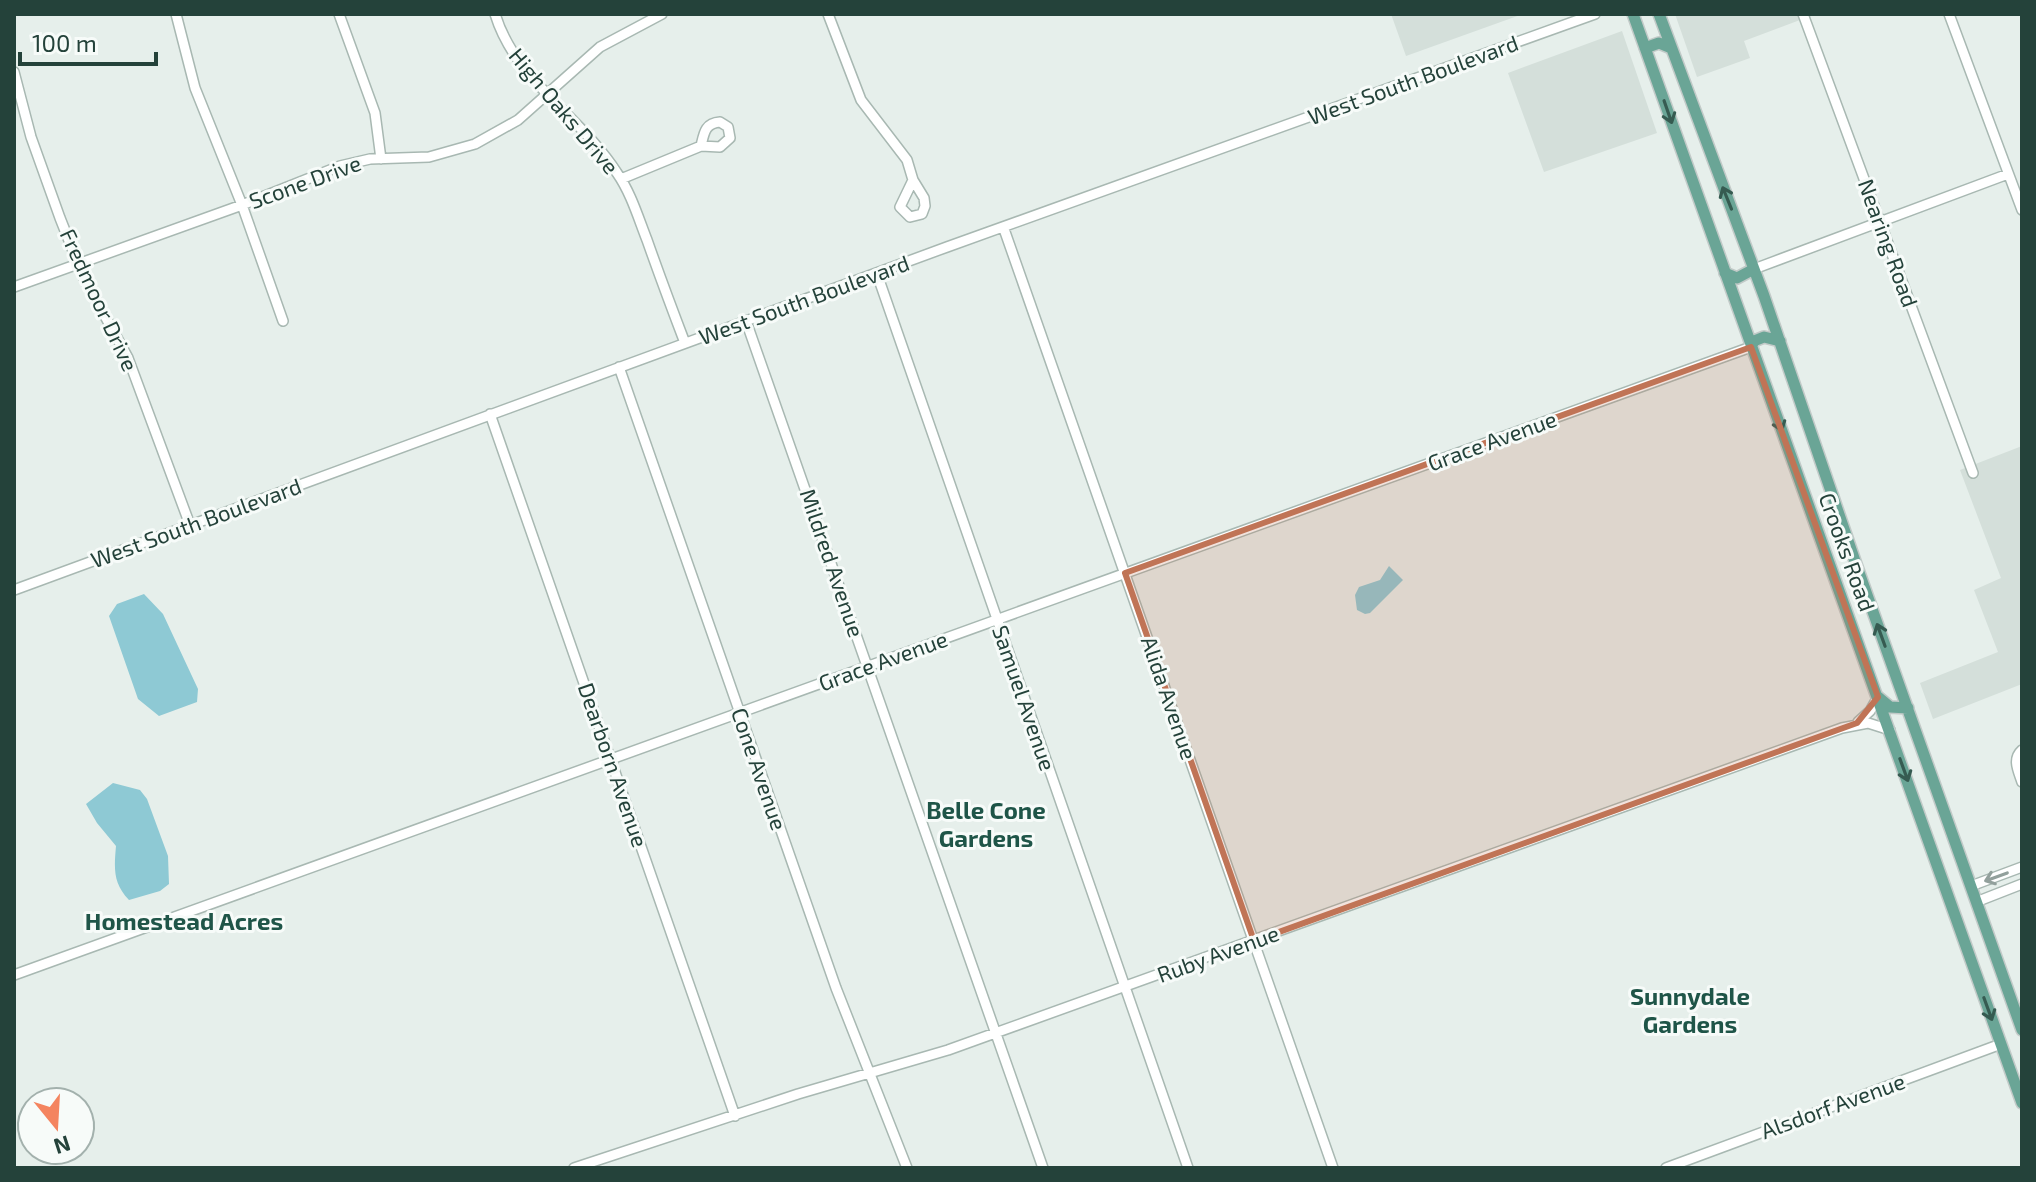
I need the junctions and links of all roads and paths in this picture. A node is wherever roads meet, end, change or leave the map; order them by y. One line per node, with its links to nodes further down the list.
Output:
1 (176, 14): 20 (street)
2 (339, 14): 16 (street)
3 (495, 14): 14 (street, High Oaks Drive)
4 (662, 14): 14 (street, Scone Drive)
5 (828, 14): 19 (street)
6 (1595, 14): 23 (street, West South Boulevard)
7 (1633, 14): 11 (main road, Crooks Road)
8 (1659, 14): 12 (main road, Crooks Road)
9 (1803, 14): 22 (street, Nearing Road)
10 (1949, 14): 17 (street)
11 (1645, 48): 12 (main road); 26 (main road, Crooks Road, one-way to 26)
12 (1671, 48): 25 (main road, Crooks Road, one-way to 12)
13 (14, 72): 24 (street, Fredmoor Drive)
14 (546, 95): 16 (street, Scone Drive); 18 (street, High Oaks Drive)
15 (701, 146): 18 (street)
16 (381, 159): 20 (street, Scone Drive)
17 (2008, 174): 21 (street); 22 (street)
18 (621, 179): 32 (street, High Oaks Drive)
19 (913, 180)
20 (242, 205): 24 (street, Scone Drive); 29 (street)
21 (2022, 210)
22 (1880, 221): 25 (street); 36 (street, Nearing Road)
23 (1004, 229): 27 (street, West South Boulevard); 38 (street, Alida Avenue)
24 (78, 262): 28 (street, Scone Drive); 37 (street, Fredmoor Drive)
25 (1754, 269): 26 (main road); 31 (main road, Crooks Road)
26 (1725, 273): 33 (main road, Crooks Road)
27 (877, 274): 30 (street, West South Boulevard); 40 (street, Samuel Avenue)
28 (14, 287)
29 (283, 321)
30 (746, 321): 32 (street, West South Boulevard); 41 (street, Mildred Avenue)
31 (1780, 341): 33 (main road); 43 (main road, Crooks Road, one-way to 31)
32 (685, 343): 34 (street, West South Boulevard)
33 (1751, 347): 38 (street, Grace Avenue); 42 (main road, Crooks Road, one-way to 42)
34 (619, 367): 35 (street, West South Boulevard); 44 (street, Cone Avenue)
35 (490, 414): 37 (street, West South Boulevard); 48 (street, Dearborn Avenue)
36 (1973, 473)
37 (190, 525): 39 (street, West South Boulevard)
38 (1125, 573): 40 (street, Grace Avenue); 56 (street, Alida Avenue)
39 (14, 590)
40 (997, 620): 41 (street, Grace Avenue); 58 (street, Samuel Avenue)
41 (868, 666): 44 (street, Grace Avenue); 60 (street, Mildred Avenue)
42 (1878, 697): 43 (main road); 45 (street); 46 (main road, Crooks Road)
43 (1908, 708): 51 (main road, Crooks Road)
44 (739, 712): 48 (street, Grace Avenue); 62 (street, Cone Avenue)
45 (1857, 723): 46 (street); 56 (street, Ruby Avenue)
46 (1890, 730): 50 (main road, Crooks Road, one-way to 50)
47 (2022, 750): 49 (street)
48 (611, 759): 57 (street, Grace Avenue); 64 (street, Dearborn Avenue)
49 (2022, 782)
50 (1930, 843): 51 (main road); 61 (main road, Crooks Road, one-way to 61)
51 (1958, 849): 54 (main road, Crooks Road)
52 (2022, 867): 54 (street, one-way to 54)
53 (2022, 884): 55 (street)
54 (1971, 886): 55 (main road, Crooks Road)
55 (1976, 902): 59 (main road, Crooks Road)
56 (1254, 941): 58 (street, Ruby Avenue); 69 (street, Alida Avenue)
57 (14, 975)
58 (1125, 987): 60 (street, Ruby Avenue); 68 (street, Samuel Avenue)
59 (2022, 1030)
60 (996, 1033): 62 (street, Ruby Avenue); 67 (street, Mildred Avenue)
61 (2001, 1044): 63 (main road, Crooks Road); 70 (street, Alsdorf Avenue)
62 (869, 1074): 64 (street, Ruby Avenue); 66 (street, Cone Avenue)
63 (2022, 1103)
64 (735, 1116): 65 (street, Ruby Avenue)
65 (574, 1168)
66 (907, 1168)
67 (1043, 1168)
68 (1188, 1168)
69 (1333, 1168)
70 (1666, 1168)

